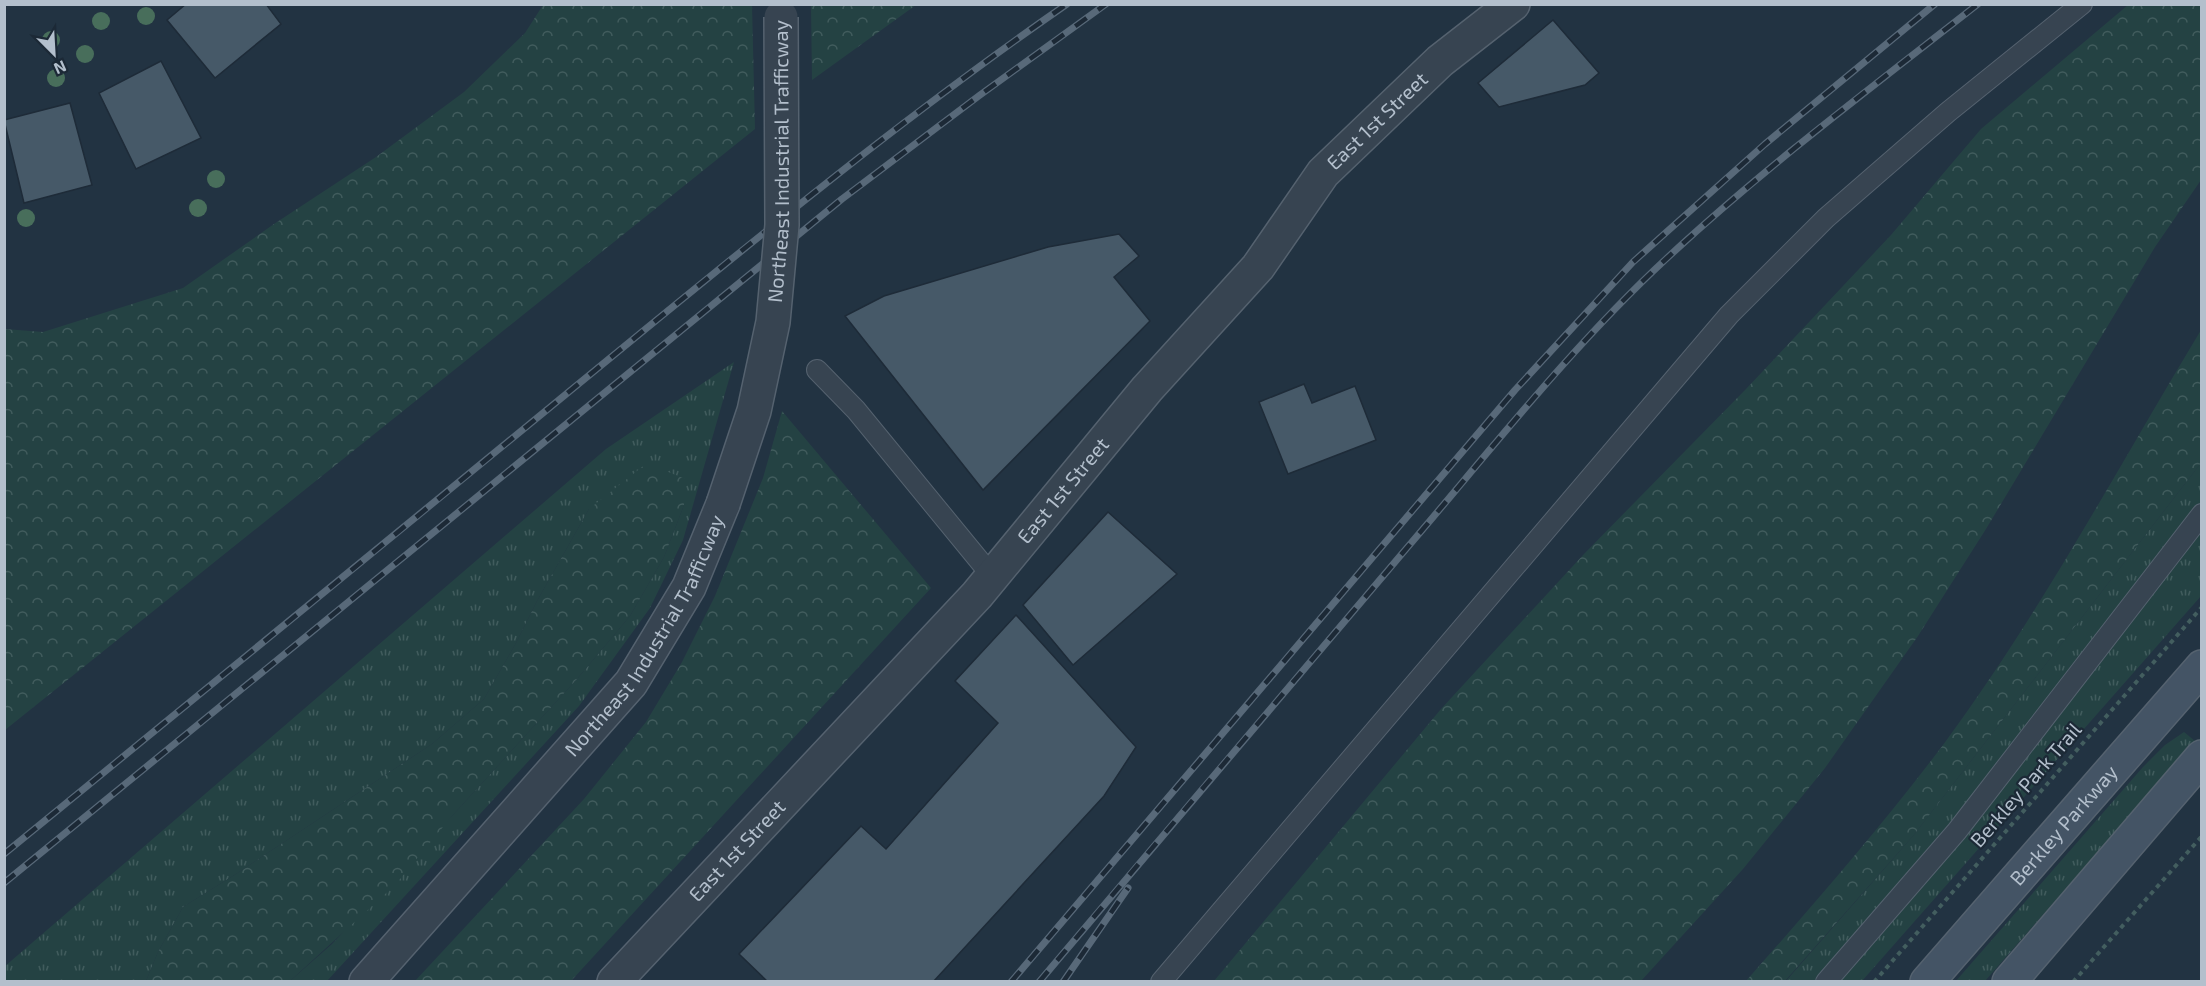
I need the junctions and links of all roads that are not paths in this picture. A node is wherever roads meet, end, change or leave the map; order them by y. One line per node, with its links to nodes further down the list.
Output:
1 (1513, 4): 6 (street, East 1st Street)
2 (2082, 4): 11 (lane)
3 (781, 11): 9 (street, Northeast Industrial Trafficway, bridge)
4 (817, 370): 6 (lane)
5 (2202, 514): 12 (lane)
6 (992, 576): 10 (street, East 1st Street)
7 (2202, 667): 13 (main road, Berkley Parkway)
8 (2202, 757): 14 (main road)
9 (366, 981)
10 (614, 981)
11 (1161, 981)
12 (1826, 981)
13 (1927, 981)
14 (2009, 981)

